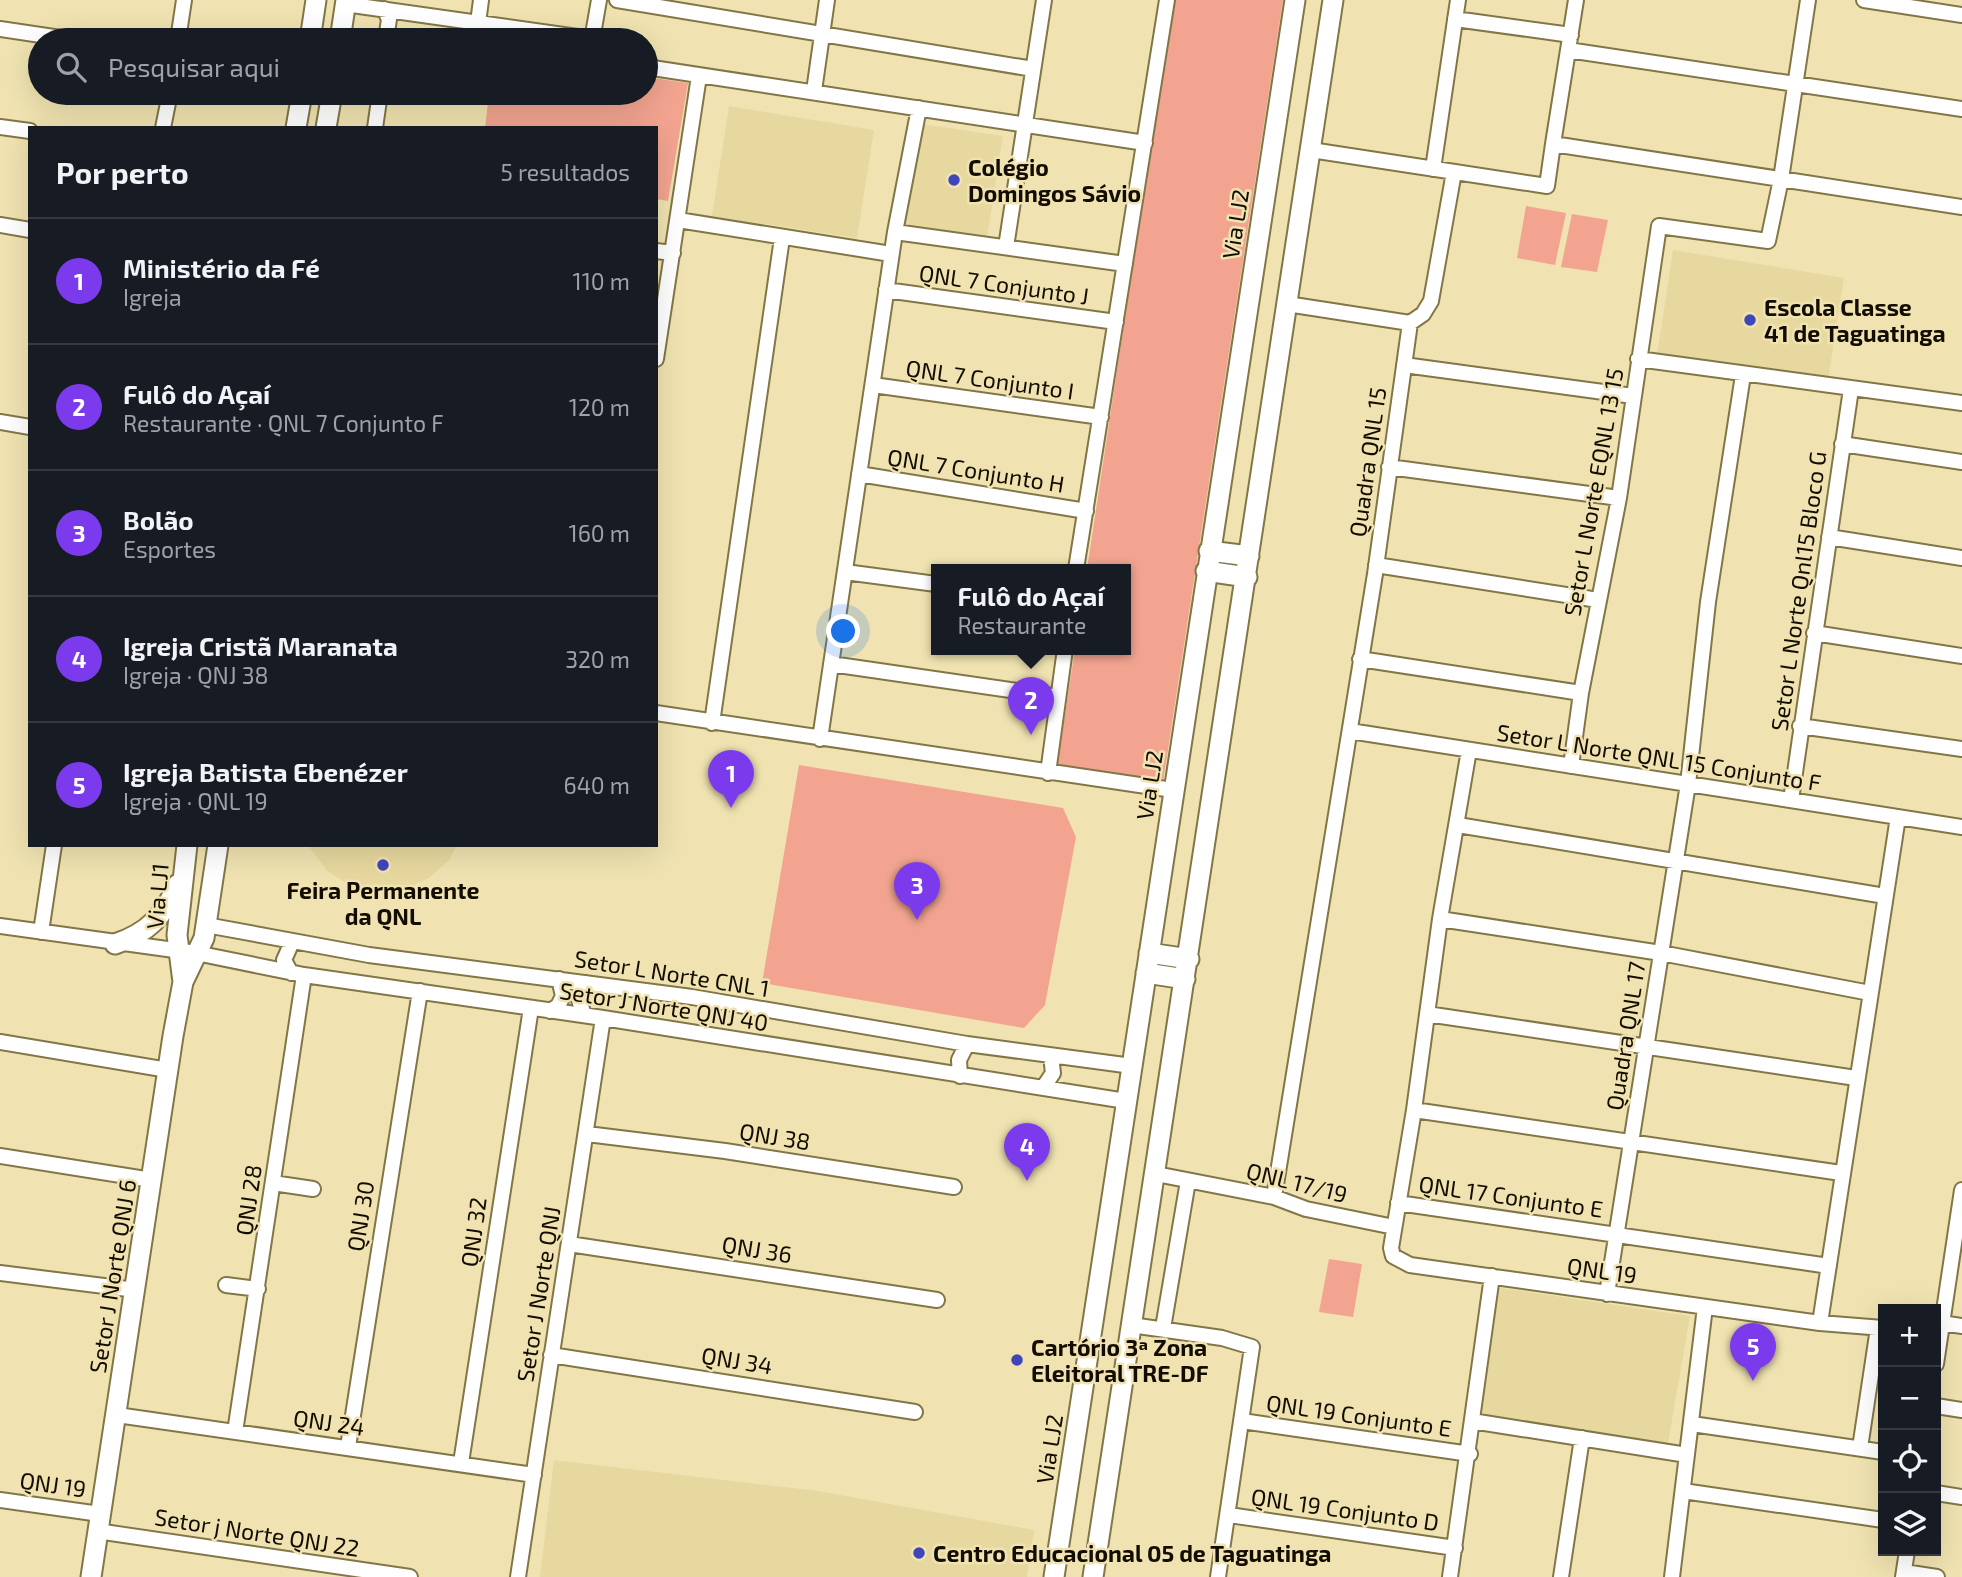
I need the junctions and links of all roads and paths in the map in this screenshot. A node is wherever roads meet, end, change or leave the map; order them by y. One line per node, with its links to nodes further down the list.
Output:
1 (184, 0): 20 (street)
2 (316, 0): 21 (main road)
3 (481, 0): 19 (street)
4 (599, 0): 25 (street)
5 (617, 0): 28 (street)
6 (827, 0): 28 (street)
7 (1044, 0): 31 (street)
8 (1167, 0): 48 (street)
9 (1295, 0): 89 (main road, Via LJ2)
10 (1333, 0): 50 (main road)
11 (1458, 0): 18 (street)
12 (1576, 0): 29 (street)
13 (1808, 0): 33 (street)
14 (1864, 0): 17 (street)
15 (345, 2): 16 (street); 22 (main road)
16 (390, 13): 19 (street); 23 (street)
17 (1962, 15)
18 (1455, 19): 29 (street); 51 (street)
19 (478, 23): 24 (street)
20 (180, 28)
21 (312, 28)
22 (342, 28)
23 (388, 28)
24 (512, 28)
25 (594, 28)
26 (0, 29): 27 (street)
27 (28, 33)
28 (822, 33): 31 (street); 34 (street)
29 (1570, 42): 33 (street); 49 (street)
30 (658, 69): 32 (street)
31 (1033, 69): 41 (street)
32 (699, 76): 34 (street); 55 (street)
33 (1795, 85): 40 (street); 53 (street)
34 (814, 91): 39 (street)
35 (168, 105): 42 (street)
36 (300, 105): 43 (main road)
37 (330, 105): 44 (main road)
38 (378, 105): 45 (street)
39 (919, 108): 41 (street); 58 (street)
40 (1962, 109)
41 (1026, 124): 48 (street); 60 (street)
42 (163, 126)
43 (296, 126)
44 (326, 126)
45 (375, 126)
46 (0, 127): 47 (street)
47 (28, 131)
48 (1145, 143): 64 (street)
49 (1553, 144): 52 (street); 53 (street)
50 (1311, 150): 51 (street); 66 (main road)
51 (1433, 169): 52 (street)
52 (1454, 172): 68 (street)
53 (1782, 178): 54 (street); 70 (street, Setor L Norte EQNL 13 15)
54 (1962, 207)
55 (678, 220): 59 (street); 62 (street)
56 (0, 225): 57 (street)
57 (28, 230)
58 (895, 232): 60 (street); 63 (street)
59 (782, 238): 63 (street); 104 (street)
60 (1006, 247): 64 (street)
61 (658, 251): 62 (street)
62 (673, 253): 69 (street)
63 (891, 254): 65 (street)
64 (1125, 264): 67 (street)
65 (886, 290): 67 (street, QNL 7 Conjunto J); 73 (street)
66 (1287, 304): 68 (street); 87 (main road)
67 (1116, 322): 77 (street)
68 (1410, 323): 71 (street, Quadra QNL 15)
69 (658, 350)
70 (1639, 359): 72 (street); 75 (street, Setor L Norte EQNL 13 15)
71 (1404, 365): 75 (street); 82 (street, Quadra QNL 15)
72 (1743, 375): 74 (street); 112 (street)
73 (873, 385): 77 (street, QNL 7 Conjunto I); 83 (street)
74 (1851, 389): 76 (street); 80 (street, Setor L Norte Qnl15 Bloco G)
75 (1633, 396): 84 (street, Setor L Norte EQNL 13 15)
76 (1962, 401)
77 (1101, 417): 85 (street)
78 (0, 422): 79 (street)
79 (28, 427)
80 (1842, 444): 81 (street); 86 (street, Setor L Norte Qnl15 Bloco G)
81 (1962, 462)
82 (1389, 467): 84 (street); 91 (street, Quadra QNL 15)
83 (859, 474): 85 (street, QNL 7 Conjunto H); 92 (street)
84 (1619, 498): 95 (street, Setor L Norte EQNL 13 15)
85 (1086, 511): 90 (street)
86 (1829, 537): 88 (street); 96 (street, Setor L Norte Qnl15 Bloco G)
87 (1249, 556): 89 (main road); 93 (main road)
88 (1962, 558)
89 (1208, 561): 93 (main road); 113 (main road, Via LJ2)
90 (1077, 564)
91 (1376, 565): 95 (street); 99 (street, Quadra QNL 15)
92 (845, 572): 94 (street); 100 (street)
93 (1247, 577): 133 (main road)
94 (931, 583)
95 (1598, 600): 101 (street, Setor L Norte EQNL 13 15)
96 (1814, 633): 98 (street); 105 (street, Setor L Norte Qnl15 Bloco G)
97 (1064, 655): 102 (street)
98 (1962, 656)
99 (1360, 659): 101 (street); 106 (street, Quadra QNL 15)
100 (831, 664): 102 (street); 107 (street)
101 (1581, 693): 110 (street, Setor L Norte EQNL 13 15)
102 (1058, 697): 111 (street)
103 (658, 713): 104 (street)
104 (712, 723): 107 (street)
105 (1800, 726): 108 (street); 114 (street, Setor L Norte Qnl15 Bloco G)
106 (1350, 731): 109 (street, Setor L Norte QNL 15 Conjunto F); 168 (street)
107 (820, 739): 111 (street)
108 (1962, 749)
109 (1469, 750): 110 (street, Setor L Norte QNL 15 Conjunto F); 116 (street)
110 (1571, 766): 112 (street, Setor L Norte QNL 15 Conjunto F)
111 (1048, 774): 113 (street)
112 (1688, 784): 114 (street, Setor L Norte QNL 15 Conjunto F); 121 (street, Quadra QNL 17)
113 (1173, 790): 131 (main road, Via LJ2)
114 (1791, 800): 115 (street, Setor L Norte QNL 15 Conjunto F)
115 (1898, 817): 117 (street, Setor L Norte QNL 15 Conjunto F); 123 (street)
116 (1458, 825): 121 (street); 124 (street)
117 (1962, 827)
118 (54, 847): 127 (street)
119 (187, 847): 122 (main road, Via LJ1)
120 (218, 847): 125 (main road)
121 (1675, 860): 123 (street); 132 (street, Quadra QNL 17)
122 (183, 870): 129 (main road); 130 (main road, Via LJ1)
123 (1885, 896): 140 (street)
124 (1440, 919): 132 (street); 143 (street)
125 (206, 925): 128 (street, Setor L Norte CNL 1); 130 (main road)
126 (0, 926): 127 (street, Setor J Norte QNJ 40)
127 (41, 932): 129 (street, Setor J Norte QNJ 40)
128 (292, 942): 135 (street, QNJ 28); 136 (street, Setor L Norte CNL 1)
129 (115, 944): 130 (street, Setor J Norte QNJ 40)
130 (187, 952): 135 (street, Setor J Norte QNJ 40); 137 (main road, Via LJ1)
131 (1149, 953): 133 (main road); 134 (main road, Via LJ2)
132 (1661, 953): 140 (street); 148 (street, Quadra QNL 17)
133 (1187, 969): 134 (main road); 161 (main road)
134 (1146, 973): 150 (main road, Via LJ2)
135 (298, 974): 139 (street, Setor J Norte QNJ 40); 164 (street, QNJ 28)
136 (559, 979): 138 (street, Setor L Norte CNL 1); 142 (street)
137 (183, 982): 151 (main road, Setor J Norte QNJ 6)
138 (586, 983): 144 (street); 147 (street, Setor L Norte CNL 1)
139 (420, 991): 141 (street, Setor J Norte QNJ 40); 201 (street, QNJ 30)
140 (1870, 993): 153 (street)
141 (531, 1008): 142 (street, Setor J Norte QNJ 40); 206 (street, QNJ 32)
142 (550, 1011): 144 (street, Setor J Norte QNJ 40)
143 (1427, 1014): 148 (street); 156 (street)
144 (584, 1015): 145 (street, Setor J Norte QNJ 40)
145 (603, 1018): 152 (street, Setor J Norte QNJ 40); 157 (street, Setor J Norte QNJ)
146 (0, 1042): 151 (street)
147 (967, 1044): 149 (street, Setor L Norte CNL 1); 152 (street)
148 (1645, 1047): 153 (street); 158 (street, Quadra QNL 17)
149 (1051, 1056): 150 (street, Setor L Norte CNL 1); 154 (street)
150 (1132, 1066): 155 (main road, Via LJ2)
151 (168, 1070): 162 (main road, Setor J Norte QNJ 6)
152 (960, 1076): 154 (street, Setor J Norte QNJ 40)
153 (1856, 1078): 160 (street)
154 (1043, 1088): 155 (street, Setor J Norte QNJ 40)
155 (1126, 1101): 221 (main road, Via LJ2)
156 (1414, 1110): 158 (street); 169 (street)
157 (587, 1134): 165 (street, QNJ 38); 173 (street, Setor J Norte QNJ)
158 (1632, 1140): 160 (street); 171 (street, Quadra QNL 17)
159 (0, 1156): 162 (street)
160 (1841, 1173): 174 (street)
161 (1156, 1174): 163 (street, QNL 17/19); 185 (main road)
162 (152, 1180): 179 (main road, Setor J Norte QNJ 6)
163 (1188, 1181): 168 (street, QNL 17/19); 187 (street)
164 (273, 1183): 166 (street); 178 (street, QNJ 28)
165 (954, 1187)
166 (313, 1189)
167 (1962, 1190): 172 (street)
168 (1274, 1197): 170 (street, QNL 17/19)
169 (1398, 1203): 170 (street); 171 (street, QNL 17 Conjunto E)
170 (1394, 1227): 176 (street, QNL 19)
171 (1618, 1234): 174 (street, QNL 17 Conjunto E); 180 (street, Quadra QNL 17)
172 (1959, 1238): 183 (street)
173 (569, 1244): 181 (street, QNJ 36); 191 (street, Setor J Norte QNJ)
174 (1829, 1266): 184 (street)
175 (0, 1273): 179 (street)
176 (1492, 1276): 180 (street, QNL 19); 197 (street)
177 (226, 1285): 178 (street)
178 (258, 1289): 199 (street, QNJ 28)
179 (136, 1290): 195 (main road, Setor J Norte QNJ 6)
180 (1607, 1294): 182 (street, QNL 19)
181 (937, 1300)
182 (1704, 1307): 184 (street, QNL 19); 198 (street)
183 (1941, 1320)
184 (1820, 1323): 188 (street, QNL 19)
185 (1131, 1325): 187 (street); 222 (main road)
186 (1962, 1326): 189 (street)
187 (1163, 1328): 196 (street)
188 (1878, 1328)
189 (1941, 1329)
190 (1878, 1345): 202 (street, QNL 19)
191 (551, 1355): 194 (street, QNJ 34); 207 (street, Setor J Norte QNJ)
192 (1941, 1407): 193 (street)
193 (1962, 1410)
194 (915, 1412)
195 (117, 1415): 199 (street, QNJ 24); 214 (main road, Setor J Norte QNJ 6)
196 (1242, 1421): 204 (street, QNL 19 Conjunto E); 212 (street)
197 (1472, 1421): 200 (street); 204 (street)
198 (1692, 1424): 202 (street); 205 (street)
199 (235, 1432): 201 (street, QNJ 24)
200 (1582, 1438): 205 (street); 225 (street)
201 (348, 1447): 206 (street, QNJ 24)
202 (1860, 1448): 203 (street)
203 (1878, 1451)
204 (1470, 1454): 215 (street)
205 (1687, 1455): 208 (street)
206 (461, 1464): 207 (street, QNJ 24)
207 (534, 1475): 220 (street, Setor J Norte QNJ)
208 (1683, 1491): 213 (street); 226 (street)
209 (1941, 1494): 210 (street)
210 (1962, 1497)
211 (0, 1500): 214 (street, QNJ 19)
212 (1229, 1515): 215 (street, QNL 19 Conjunto D); 223 (street)
213 (1878, 1519)
214 (98, 1522): 218 (main road, Setor J Norte QNJ 6); 219 (street, Setor j Norte QNJ 22)
215 (1455, 1548): 224 (street)
216 (1906, 1556): 217 (street)
217 (1903, 1574): 227 (street)
218 (91, 1577)
219 (410, 1577)
220 (518, 1577)
221 (1054, 1577)
222 (1093, 1577)
223 (1218, 1577)
224 (1450, 1577)
225 (1561, 1577)
226 (1672, 1577)
227 (1937, 1577)

